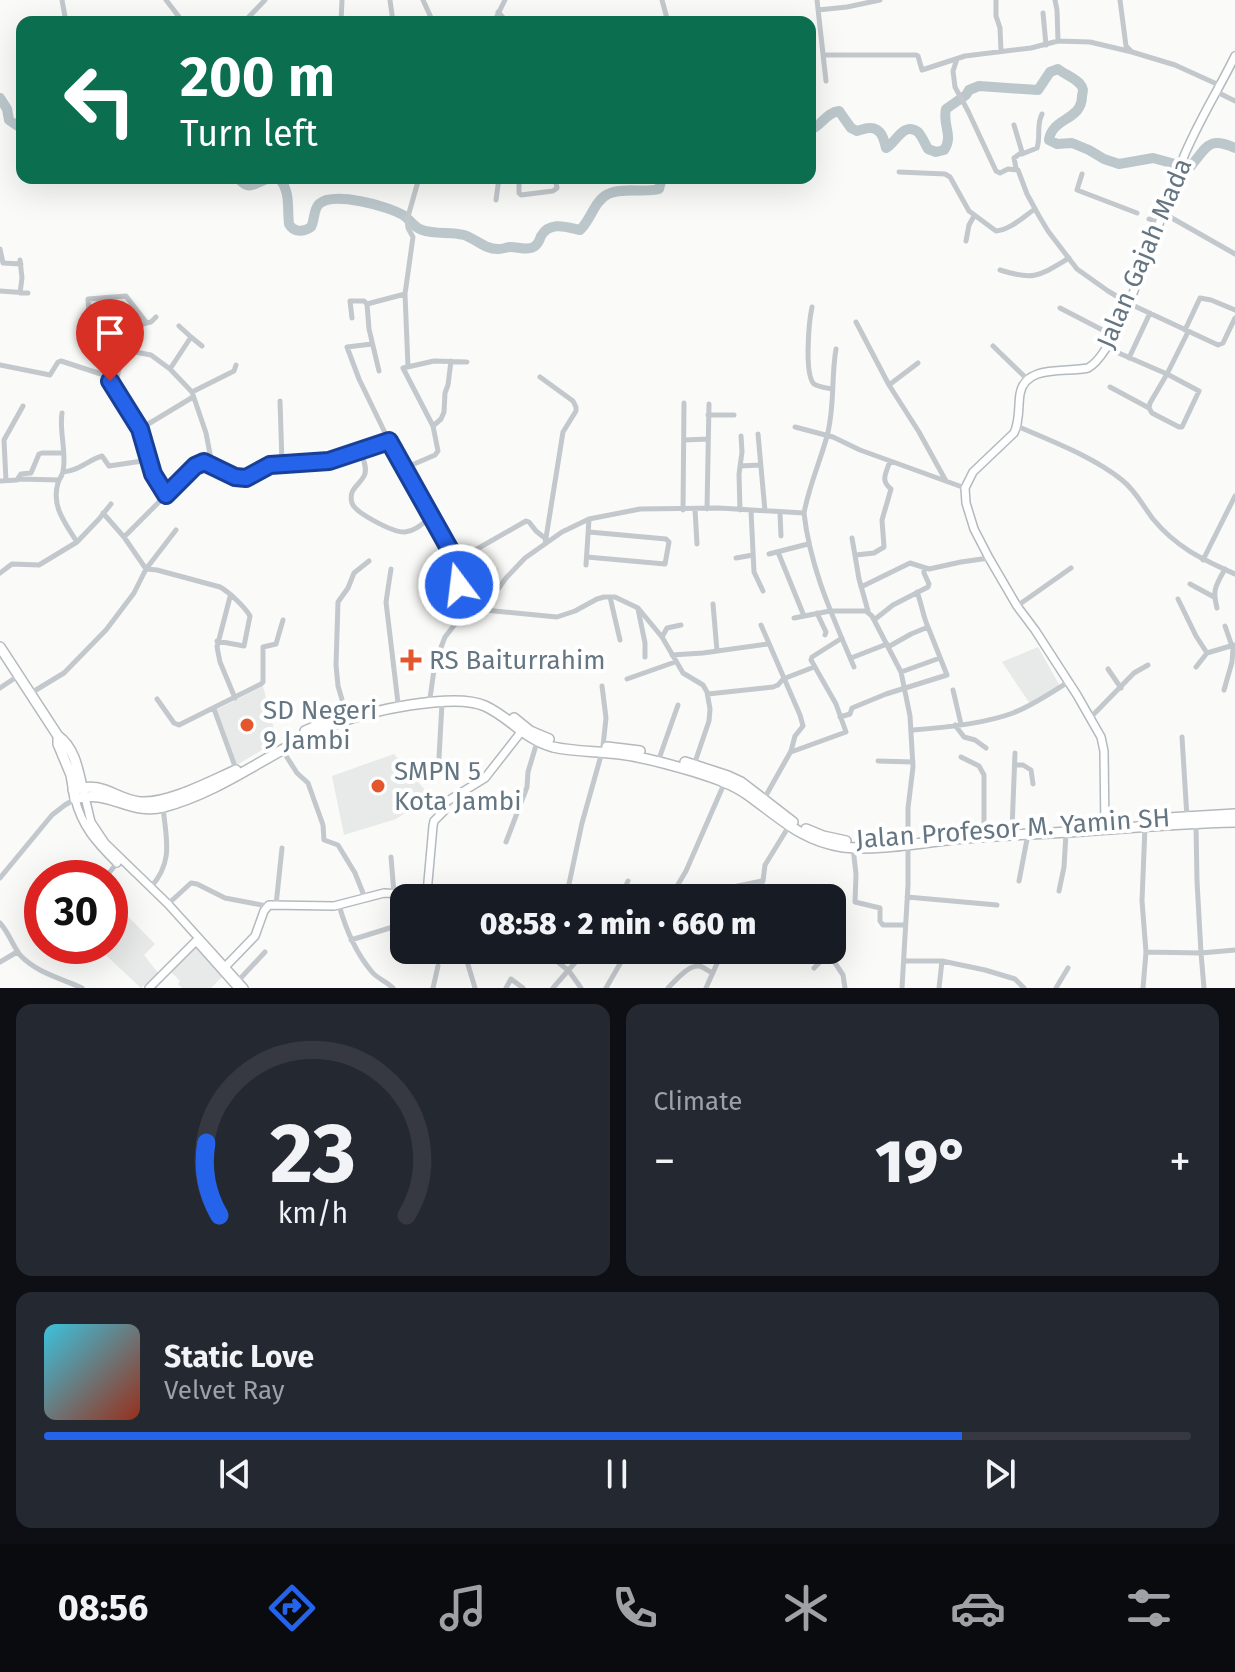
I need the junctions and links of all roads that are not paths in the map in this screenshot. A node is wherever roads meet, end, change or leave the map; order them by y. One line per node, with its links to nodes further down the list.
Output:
1 (166, 0): 12 (street)
2 (265, 0): 13 (street)
3 (505, 0): 10 (street)
4 (817, 0): 9 (street)
5 (880, 0): 9 (street)
6 (996, 0): 18 (street)
7 (1055, 0): 16 (street)
8 (1120, 0): 19 (street)
9 (818, 10): 20 (street)
10 (498, 12): 14 (street); 15 (street)
11 (1043, 13): 17 (street)
12 (178, 16)
13 (250, 16)
14 (496, 16)
15 (502, 16)
16 (1058, 41): 17 (street); 19 (street)
17 (1046, 45): 18 (street)
18 (1001, 51): 22 (street)
19 (1132, 52): 24 (street)
20 (824, 55): 22 (street); 23 (street)
21 (1235, 56): 24 (main road, Jalan Gajah Mada)
22 (957, 59): 29 (street)
23 (826, 81)
24 (1219, 89): 25 (street); 39 (main road, Jalan Gajah Mada)
25 (1235, 101)
26 (1042, 114): 28 (street)
27 (1014, 125): 28 (street)
28 (1022, 154): 29 (street)
29 (1016, 168): 37 (street)
30 (899, 172): 40 (street)
31 (1082, 174): 38 (street)
32 (417, 184): 51 (street)
33 (498, 184): 36 (street)
34 (519, 184): 35 (street)
35 (556, 184)
36 (496, 200)
37 (1035, 209): 40 (street); 46 (street)
38 (1137, 213)
39 (1163, 213): 42 (main road, Jalan Gajah Mada); 45 (street)
40 (974, 216): 43 (street)
41 (1149, 219): 42 (street)
42 (1160, 223): 52 (main road, Jalan Gajah Mada)
43 (966, 241)
44 (0, 249): 49 (street)
45 (1235, 254)
46 (1069, 258): 47 (street); 52 (street)
47 (1000, 270)
48 (0, 291): 49 (street)
49 (20, 293): 50 (street)
50 (28, 293)
51 (405, 294): 53 (street); 80 (street)
52 (1128, 303): 57 (street); 65 (main road, Jalan Gajah Mada)
53 (367, 304): 59 (street); 68 (street)
54 (812, 307): 89 (street)
55 (1060, 308): 65 (street)
56 (1235, 310): 64 (street)
57 (1150, 313): 64 (street); 74 (street)
58 (156, 317): 61 (street)
59 (352, 318)
60 (1235, 318): 64 (street)
61 (146, 322): 67 (street); 67 (street)
62 (856, 322): 86 (street)
63 (179, 326): 66 (street)
64 (1187, 331): 83 (street)
65 (1114, 336): 71 (main road, Jalan Gajah Mada)
66 (191, 337): 69 (street); 81 (street)
67 (127, 339): 73 (street)
68 (372, 344): 82 (street); 109 (street)
69 (202, 346)
70 (993, 346): 85 (street)
71 (1107, 348): 74 (street); 85 (main road, Jalan Gajah Mada)
72 (836, 349): 89 (street)
73 (124, 350): 81 (street); 87 (street)
74 (1129, 358): 83 (street)
75 (451, 361): 76 (street); 80 (street); 99 (street)
76 (467, 362)
77 (918, 363): 86 (street)
78 (0, 365): 87 (street)
79 (236, 365): 90 (street)
80 (408, 367): 99 (street)
81 (170, 369): 90 (street)
82 (379, 371)
83 (1167, 374): 95 (street); 95 (street)
84 (540, 377): 145 (street)
85 (1027, 379): 100 (main road)
86 (889, 385): 123 (street)
87 (115, 387): 102 (street)
88 (1110, 387): 95 (street)
89 (832, 389): 105 (street)
90 (193, 394): 102 (street); 114 (street)
91 (280, 401): 115 (street)
92 (684, 403): 108 (street)
93 (709, 404): 97 (street)
94 (23, 406): 103 (street)
95 (1149, 408)
96 (62, 413): 111 (street)
97 (708, 415): 98 (street); 107 (street)
98 (734, 415)
99 (433, 426): 118 (street)
100 (1017, 426): 124 (main road); 155 (street)
101 (795, 427): 105 (street)
102 (140, 429): 112 (street)
103 (3, 433): 122 (street)
104 (758, 434): 116 (street)
105 (827, 435): 113 (street); 136 (street)
106 (741, 436): 117 (street)
107 (708, 439): 108 (street); 129 (street)
108 (684, 440): 130 (street)
109 (389, 441): 110 (street); 118 (street)
110 (361, 452): 115 (street); 137 (street)
111 (63, 453): 119 (street); 120 (street)
112 (149, 460): 119 (street); 125 (street)
113 (890, 461): 123 (street); 151 (street)
114 (204, 462): 115 (street); 125 (street)
115 (282, 463)
116 (760, 465): 117 (street); 133 (street)
117 (740, 466): 131 (street)
118 (405, 468): 137 (street)
119 (63, 472): 121 (street)
120 (19, 479): 121 (street); 122 (street)
121 (59, 480): 144 (street)
122 (3, 481)
123 (946, 481): 124 (street)
124 (965, 488): 154 (main road)
125 (166, 495): 142 (street)
126 (1235, 496): 155 (street)
127 (111, 504): 135 (street)
128 (695, 509): 129 (street); 130 (street); 146 (street)
129 (707, 509): 131 (street)
130 (683, 510): 138 (street)
131 (740, 510): 132 (street)
132 (751, 511): 133 (street); 150 (street)
133 (765, 511): 134 (street)
134 (780, 512): 136 (street); 141 (street)
135 (103, 513): 142 (street); 144 (street)
136 (804, 513): 147 (street)
137 (432, 516): 157 (street)
138 (589, 519): 140 (street); 145 (street)
139 (176, 530): 161 (street)
140 (589, 532): 152 (street); 152 (street)
141 (781, 536)
142 (124, 537): 161 (street)
143 (852, 538): 151 (street)
144 (77, 542): 164 (street)
145 (546, 542): 157 (street); 178 (street)
146 (697, 544)
147 (808, 544): 148 (street); 179 (street)
148 (778, 552): 149 (street); 182 (street)
149 (769, 554)
150 (753, 555): 153 (street); 168 (street)
151 (856, 555): 167 (street)
152 (587, 557): 158 (street)
153 (736, 558)
154 (989, 558): 159 (street); 175 (main road)
155 (1203, 560): 163 (street)
156 (369, 561): 231 (street)
157 (456, 561): 186 (street)
158 (586, 565)
159 (924, 568): 167 (street); 169 (street)
160 (1071, 568): 175 (street)
161 (146, 569): 170 (street); 222 (street)
162 (391, 569): 228 (street)
163 (1225, 569): 165 (street); 172 (street)
164 (0, 573)
165 (1235, 574)
166 (1190, 584): 172 (street)
167 (861, 587): 180 (street)
168 (763, 591)
169 (917, 592): 185 (street); 190 (street)
170 (230, 597): 195 (street); 195 (street)
171 (610, 597): 176 (street); 178 (street); 194 (street)
172 (1214, 597): 177 (street)
173 (1178, 599): 201 (street)
174 (713, 604): 200 (street)
175 (1017, 606): 215 (main road)
176 (638, 608): 192 (street); 202 (street)
177 (1217, 608)
178 (483, 610): 186 (street)
179 (830, 611): 180 (street); 181 (street); 193 (street)
180 (868, 612): 185 (street)
181 (817, 613): 182 (street); 191 (street)
182 (804, 616): 183 (street)
183 (794, 618)
184 (283, 620): 224 (street)
185 (874, 620): 196 (street)
186 (456, 623): 225 (street)
187 (681, 625): 192 (street)
188 (761, 625): 199 (street)
189 (1225, 626): 197 (street)
190 (928, 627): 196 (street); 205 (street)
191 (825, 635)
192 (662, 637): 203 (street)
193 (842, 638): 204 (street); 207 (street)
194 (620, 640)
195 (217, 641): 224 (street)
196 (888, 645): 204 (street); 211 (street)
197 (1234, 645): 201 (street); 221 (street)
198 (0, 647): 212 (highway)
199 (769, 647): 200 (street); 214 (street)
200 (717, 651): 203 (street)
201 (1207, 653): 209 (street)
202 (645, 657)
203 (674, 658): 213 (street); 223 (street)
204 (851, 658): 208 (street)
205 (940, 658): 211 (street); 219 (street)
206 (1148, 665): 218 (street)
207 (814, 667): 214 (street); 232 (street)
208 (854, 667)
209 (1196, 667)
210 (1108, 669): 218 (street)
211 (901, 672): 219 (street)
212 (19, 675): 217 (street); 222 (highway)
213 (627, 679)
214 (783, 679): 223 (street); 243 (street)
215 (1068, 682): 233 (main road); 235 (street)
216 (602, 686): 241 (street)
217 (0, 688)
218 (1121, 688): 233 (street)
219 (906, 689): 232 (street); 236 (street)
220 (953, 690): 235 (street)
221 (1224, 690)
222 (31, 693): 255 (highway)
223 (708, 694): 250 (street)
224 (235, 698): 230 (street)
225 (430, 698): 228 (highway, Jalan Profesor M. Yamin SH); 241 (highway, Jalan Profesor M. Yamin SH)
226 (157, 699): 230 (street)
227 (442, 702): 234 (highway, Jalan Profesor M. Yamin SH); 237 (highway, Jalan Profesor M. Yamin SH); 247 (street)
228 (398, 703): 231 (highway, Jalan Profesor M. Yamin SH)
229 (678, 705): 245 (street)
230 (214, 709): 252 (street)
231 (346, 713): 234 (highway, Jalan Profesor M. Yamin SH)
232 (840, 717): 243 (street)
233 (1091, 717): 263 (main road)
234 (336, 720): 242 (highway, Jalan Profesor M. Yamin SH); 252 (highway, Jalan Profesor M. Yamin SH)
235 (958, 724): 236 (street); 240 (street)
236 (913, 730): 249 (street)
237 (521, 732): 239 (highway, Jalan Profesor M. Yamin SH); 281 (main road)
238 (1182, 737): 259 (street)
239 (537, 742): 241 (highway, Jalan Profesor M. Yamin SH); 270 (street)
240 (986, 748)
241 (602, 749): 245 (highway, Jalan Profesor M. Yamin SH); 253 (highway, Jalan Profesor M. Yamin SH); 282 (street)
242 (282, 750): 257 (highway, Jalan Profesor M. Yamin SH); 290 (street)
243 (790, 752): 256 (street)
244 (1015, 753): 251 (street)
245 (660, 756): 250 (highway, Jalan Profesor M. Yamin SH)
246 (961, 757): 265 (street)
247 (439, 758)
248 (878, 761): 249 (street)
249 (913, 762): 269 (street)
250 (694, 765): 253 (highway, Jalan Profesor M. Yamin SH)
251 (1015, 765): 254 (street); 264 (street)
252 (236, 770): 255 (highway, Jalan Profesor M. Yamin SH)
253 (727, 779): 256 (highway, Jalan Profesor M. Yamin SH); 262 (highway, Jalan Profesor M. Yamin SH); 284 (street)
254 (1033, 784)
255 (79, 793): 257 (highway, Jalan Profesor M. Yamin SH); 274 (main road); 276 (street); 287 (main road)
256 (764, 799): 269 (highway, Jalan Profesor M. Yamin SH)
257 (163, 807): 287 (street)
258 (1235, 814): 259 (highway, Jalan Profesor M. Yamin SH)
259 (1190, 820): 260 (highway, Jalan Profesor M. Yamin SH); 261 (highway, Jalan Profesor M. Yamin SH); 263 (highway, Jalan Profesor M. Yamin SH); 305 (street)
260 (1235, 822)
261 (1145, 825): 263 (highway, Jalan Profesor M. Yamin SH); 304 (street)
262 (789, 826): 271 (highway, Jalan Profesor M. Yamin SH); 278 (street)
263 (1105, 826): 264 (highway, Jalan Profesor M. Yamin SH); 266 (highway, Jalan Profesor M. Yamin SH)
264 (1012, 829): 265 (highway, Jalan Profesor M. Yamin SH)
265 (984, 832): 268 (highway, Jalan Profesor M. Yamin SH)
266 (1066, 832): 267 (highway, Jalan Profesor M. Yamin SH); 288 (street)
267 (1029, 834): 268 (highway, Jalan Profesor M. Yamin SH); 279 (street)
268 (966, 835): 269 (highway, Jalan Profesor M. Yamin SH)
269 (908, 841): 271 (highway, Jalan Profesor M. Yamin SH); 291 (street)
270 (506, 842)
271 (853, 847): 297 (street)
272 (282, 848): 293 (street)
273 (391, 857): 280 (street)
274 (114, 860)
275 (128, 872): 299 (main road)
276 (1, 875)
277 (628, 881): 283 (street)
278 (763, 881): 285 (street); 286 (street)
279 (1019, 881)
280 (393, 884)
281 (429, 884)
282 (569, 884)
283 (627, 884)
284 (678, 884)
285 (748, 884)
286 (761, 884)
287 (151, 887): 292 (main road)
288 (1059, 891)
289 (390, 893): 290 (main road)
290 (365, 898): 294 (main road)
291 (907, 898): 295 (street); 297 (street)
292 (168, 904): 293 (street); 299 (main road)
293 (271, 905): 294 (main road); 315 (main road)
294 (339, 905): 300 (street)
295 (997, 905)
296 (0, 923): 302 (street)
297 (905, 925): 306 (street)
298 (390, 928): 300 (street)
299 (198, 939): 315 (main road); 323 (main road)
300 (351, 940): 325 (street)
301 (1235, 950): 305 (street)
302 (17, 952): 308 (street); 322 (street)
303 (265, 952): 321 (street)
304 (1146, 952): 305 (street); 341 (street)
305 (1201, 953): 342 (street)
306 (904, 961): 307 (street); 336 (street)
307 (942, 961): 320 (street); 337 (street)
308 (0, 962)
309 (468, 964): 327 (street)
310 (560, 964): 318 (street)
311 (575, 964): 318 (street)
312 (620, 964): 332 (street)
313 (717, 964): 319 (street)
314 (438, 966): 326 (street)
315 (224, 968): 321 (main road)
316 (814, 968): 335 (street)
317 (1068, 968): 340 (street)
318 (569, 971): 330 (street); 331 (street)
319 (713, 973): 333 (street); 334 (street)
320 (1015, 979): 338 (street); 339 (street)
321 (238, 984): 324 (main road)
322 (82, 988)
323 (149, 988)
324 (244, 988)
325 (393, 988)
326 (433, 988)
327 (475, 988)
328 (506, 988): 329 (street)
329 (523, 988)
330 (553, 988)
331 (581, 988)
332 (606, 988)
333 (668, 988)
334 (706, 988)
335 (845, 988)
336 (902, 988)
337 (939, 988)
338 (1013, 988)
339 (1024, 988)
340 (1056, 988)
341 (1143, 988)
342 (1204, 988)

